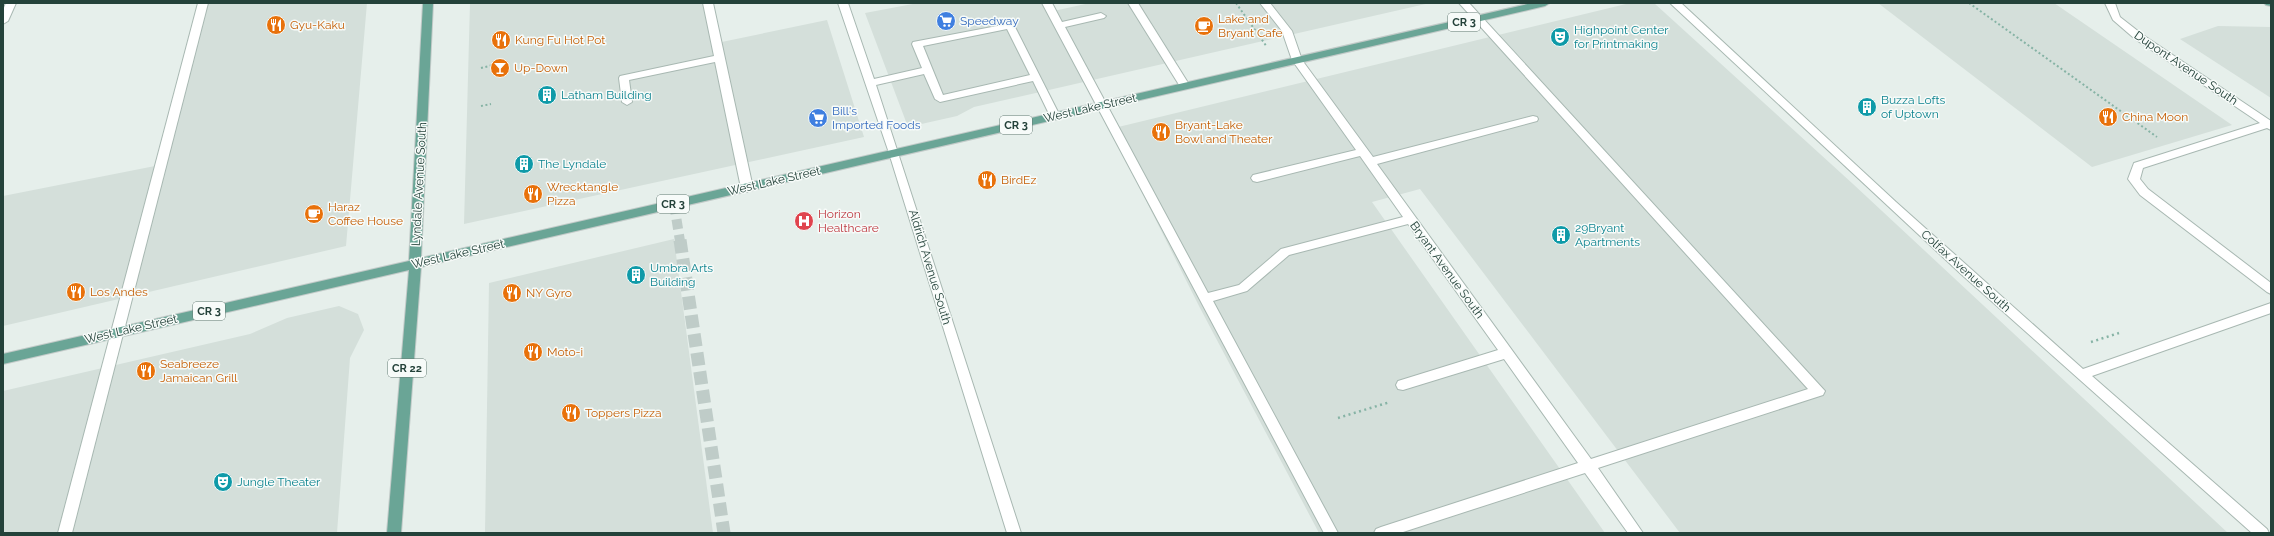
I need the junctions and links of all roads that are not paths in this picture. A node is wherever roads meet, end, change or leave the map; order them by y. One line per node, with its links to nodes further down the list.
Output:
1 (11, 3): 15 (street)
2 (203, 3): 37 (street)
3 (428, 3): 33 (main road, Lyndale Avenue South / CR 22)
4 (708, 3): 17 (street)
5 (843, 3): 21 (street, Aldrich Avenue South)
6 (1047, 3): 16 (street)
7 (1133, 3): 22 (street)
8 (1266, 3): 18 (street, Bryant Avenue South)
9 (1464, 3): 14 (street)
10 (1545, 3): 14 (main road, West Lake Street / CR 3)
11 (1675, 3): 40 (street, Colfax Avenue South)
12 (2110, 3): 27 (street, Dupont Avenue South)
13 (1101, 16): 16 (street)
14 (1478, 18): 18 (main road, West Lake Street / CR 3); 42 (street)
15 (3, 21)
16 (1059, 26): 24 (street)
17 (720, 58): 23 (street); 31 (street)
18 (1297, 60): 22 (main road, West Lake Street / CR 3); 29 (street, Bryant Avenue South)
19 (928, 70): 20 (street); 20 (street); 21 (street)
20 (1036, 77): 25 (street)
21 (870, 83): 28 (street, Aldrich Avenue South)
22 (1186, 86): 24 (main road, West Lake Street / CR 3)
23 (627, 102)
24 (1102, 105): 25 (main road, West Lake Street / CR 3); 35 (street)
25 (1055, 116): 28 (main road, West Lake Street / CR 3)
26 (1533, 118): 29 (street)
27 (2270, 125): 34 (street)
28 (894, 154): 31 (main road, West Lake Street / CR 3); 45 (street, Aldrich Avenue South)
29 (1366, 157): 30 (street); 32 (street, Bryant Avenue South)
30 (1257, 178)
31 (747, 188): 33 (main road, West Lake Street / CR 3)
32 (1410, 219): 35 (street); 38 (street, Bryant Avenue South)
33 (415, 264): 37 (main road, West Lake Street / CR 3); 44 (main road, Lyndale Avenue South / CR 22)
34 (2271, 289)
35 (1205, 298): 46 (street)
36 (2271, 308): 40 (street)
37 (117, 333): 39 (main road, West Lake Street / CR 3); 43 (street)
38 (1506, 353): 41 (street); 42 (street, Bryant Avenue South)
39 (3, 359)
40 (2081, 375): 49 (street, Colfax Avenue South)
41 (1403, 385)
42 (1587, 466): 47 (street); 48 (street, Bryant Avenue South)
43 (65, 533)
44 (394, 533)
45 (1014, 533)
46 (1331, 533)
47 (1381, 533)
48 (1636, 533)
49 (2262, 533)

